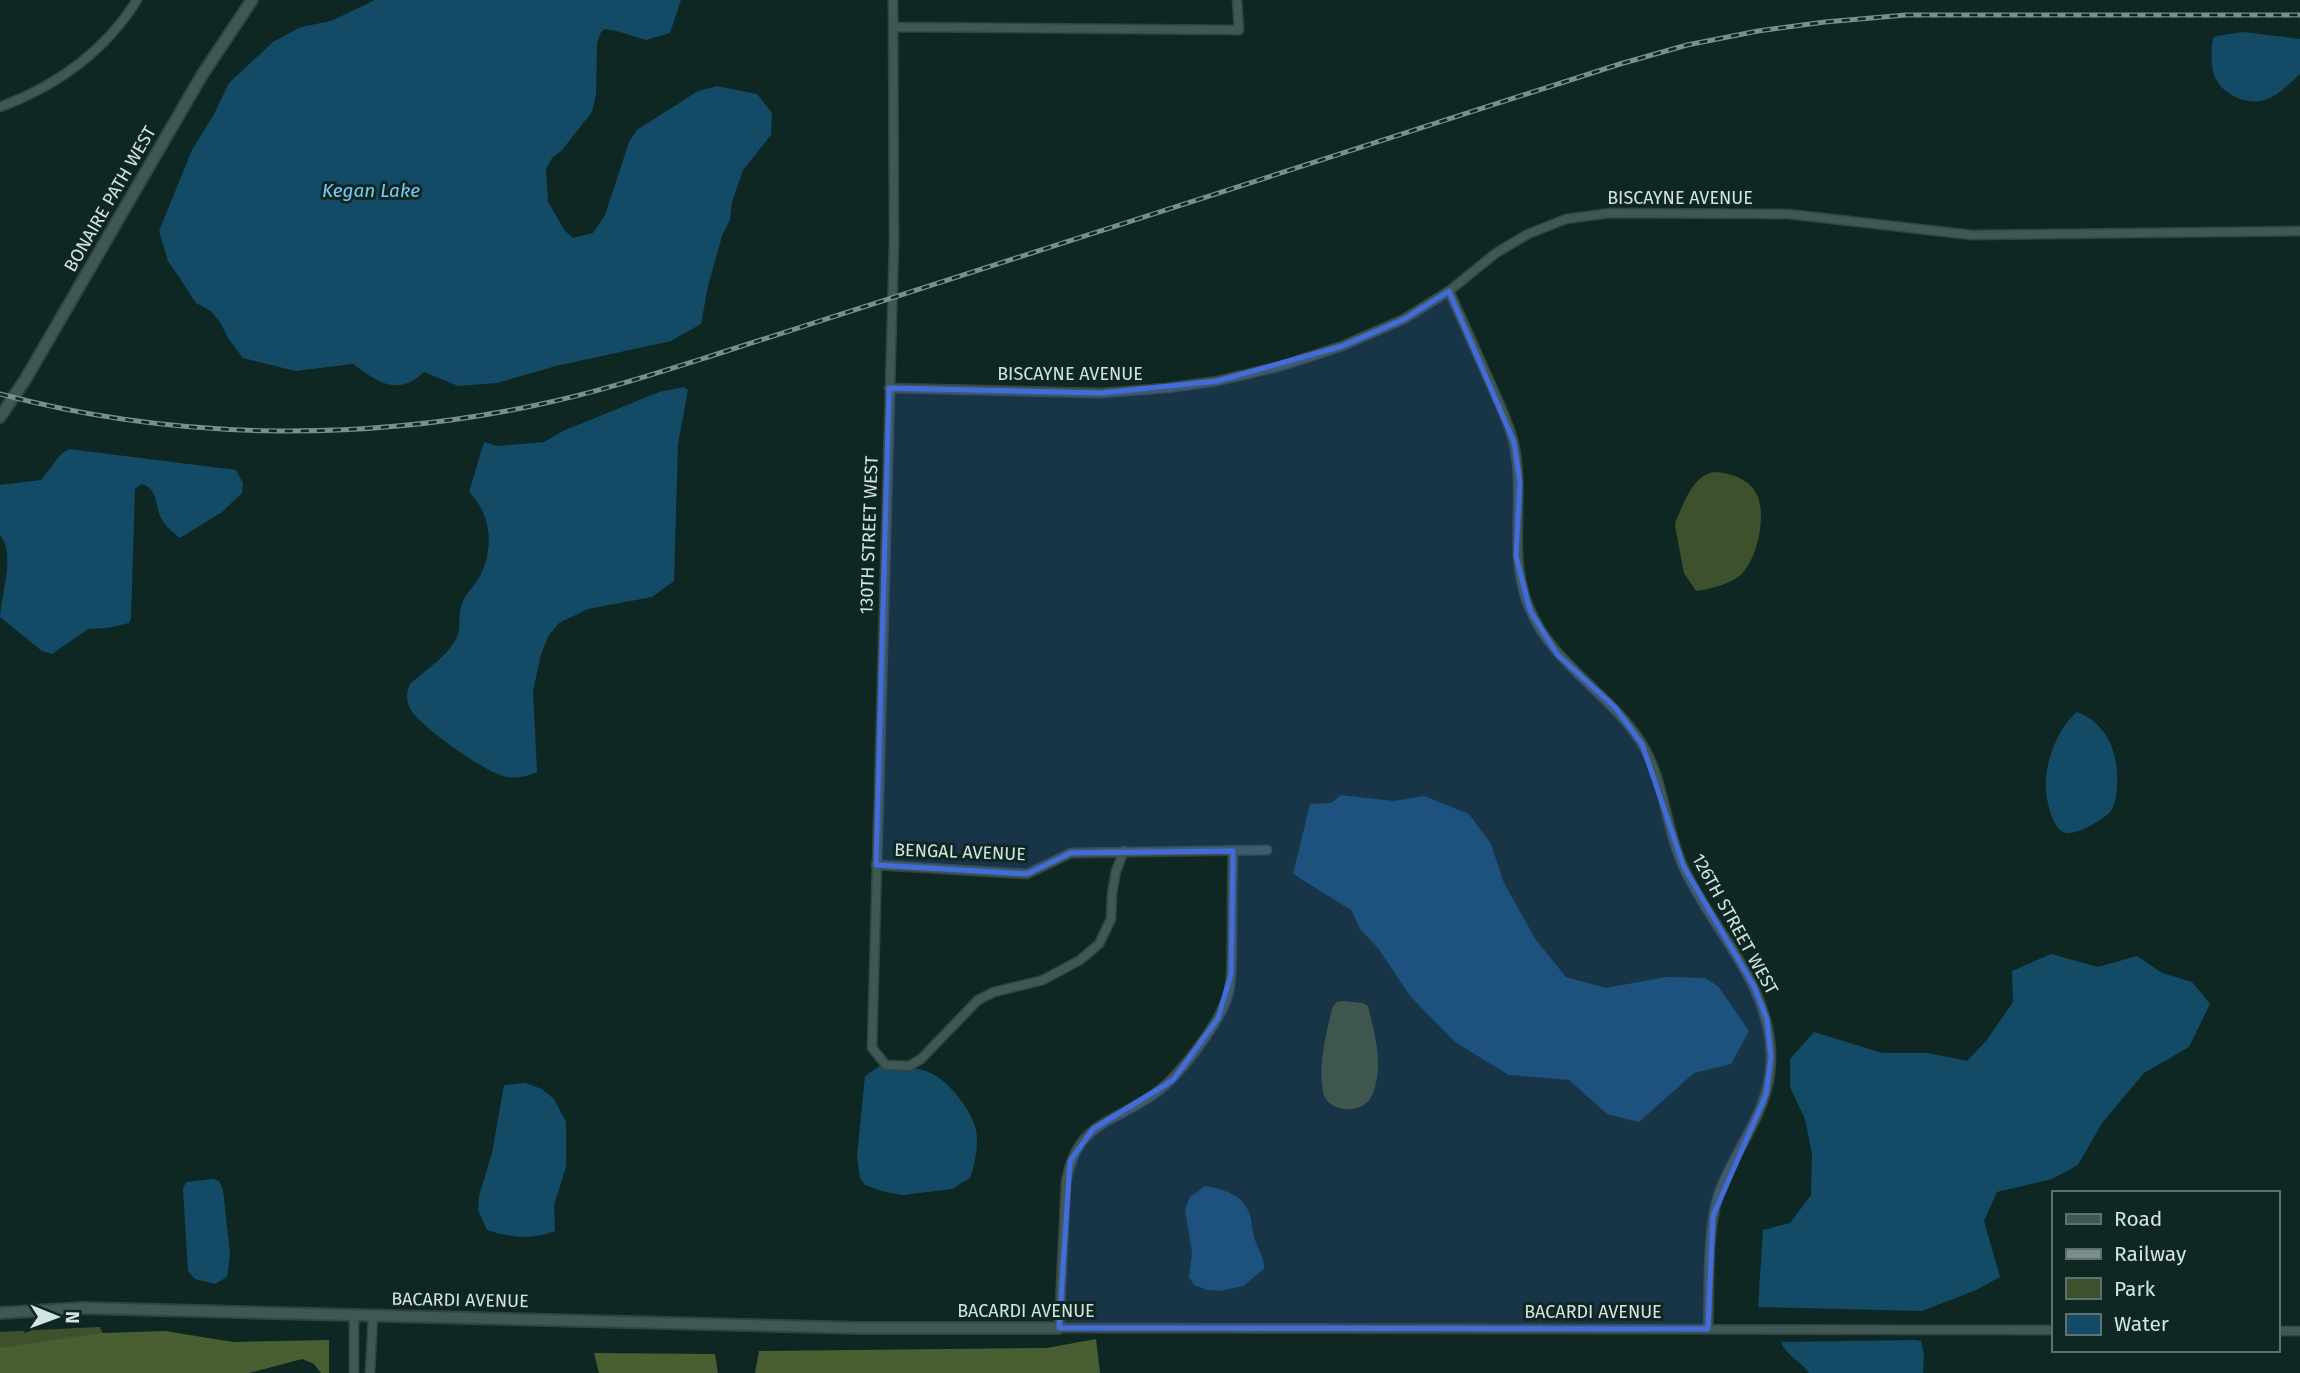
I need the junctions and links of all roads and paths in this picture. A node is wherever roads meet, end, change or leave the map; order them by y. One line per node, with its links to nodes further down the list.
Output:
1 (137, 0): 6 (street)
2 (252, 0): 10 (street, BONAIRE PATH WEST)
3 (893, 0): 5 (street, 130TH STREET WEST)
4 (1237, 0): 5 (street)
5 (893, 27): 9 (street, 130TH STREET WEST)
6 (0, 107)
7 (2300, 231): 8 (street, BISCAYNE AVENUE)
8 (1449, 291): 9 (street, BISCAYNE AVENUE); 19 (street, 126TH STREET WEST)
9 (889, 388): 14 (street, 130TH STREET WEST)
10 (0, 417)
11 (1267, 850): 13 (street, BENGAL AVENUE)
12 (1124, 851): 13 (street, BENGAL AVENUE); 14 (street, BENGAL AVENUE); 14 (street, 130TH STREET WEST)
13 (1233, 852): 18 (street)
14 (876, 866)
15 (0, 1313): 16 (street, BACARDI AVENUE)
16 (354, 1315): 17 (street, BACARDI AVENUE); 23 (street)
17 (373, 1315): 18 (street, BACARDI AVENUE); 24 (street)
18 (1059, 1328): 19 (street, BACARDI AVENUE)
19 (1708, 1329): 20 (street, BACARDI AVENUE)
20 (2052, 1330)
21 (2279, 1331): 22 (street)
22 (2300, 1331)
23 (354, 1373)
24 (370, 1373)

